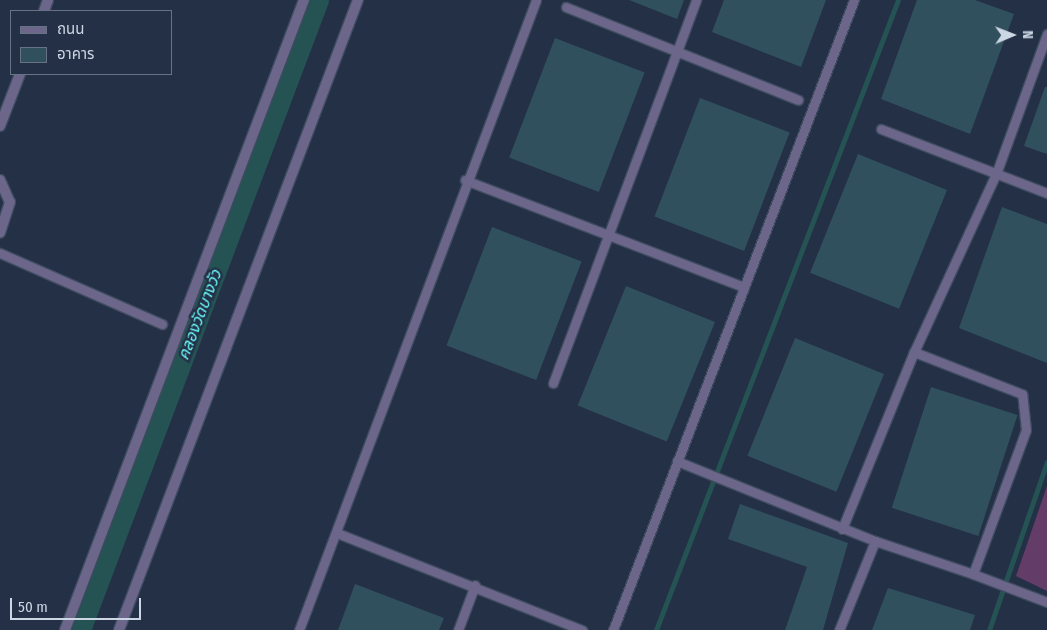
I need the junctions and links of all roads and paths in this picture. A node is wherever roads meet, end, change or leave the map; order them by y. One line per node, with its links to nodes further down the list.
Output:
1 (304, 0): 31 (street)
2 (358, 0): 32 (street)
3 (536, 0): 15 (lane)
4 (696, 0): 8 (lane)
5 (854, 0): 20 (lane)
6 (566, 7): 8 (lane)
7 (1047, 34): 13 (lane)
8 (677, 52): 10 (lane); 18 (lane)
9 (20, 75): 11 (street)
10 (798, 100)
11 (0, 126)
12 (881, 129): 13 (lane)
13 (996, 174): 16 (lane); 22 (lane)
14 (0, 180): 17 (street)
15 (465, 180): 18 (lane); 26 (lane)
16 (1047, 193)
17 (0, 232)
18 (607, 237): 20 (lane); 23 (lane)
19 (0, 253): 21 (lane)
20 (744, 287): 24 (lane)
21 (162, 324)
22 (914, 352): 25 (lane); 28 (lane)
23 (553, 383)
24 (677, 461): 25 (lane); 36 (lane)
25 (842, 530): 27 (lane)
26 (337, 534): 29 (lane); 33 (lane)
27 (875, 540): 28 (lane); 37 (lane)
28 (973, 574): 30 (lane)
29 (475, 585): 34 (lane); 35 (lane)
30 (1047, 602)
31 (65, 630)
32 (119, 630)
33 (299, 630)
34 (458, 630)
35 (582, 630)
36 (613, 630)
37 (839, 630)

